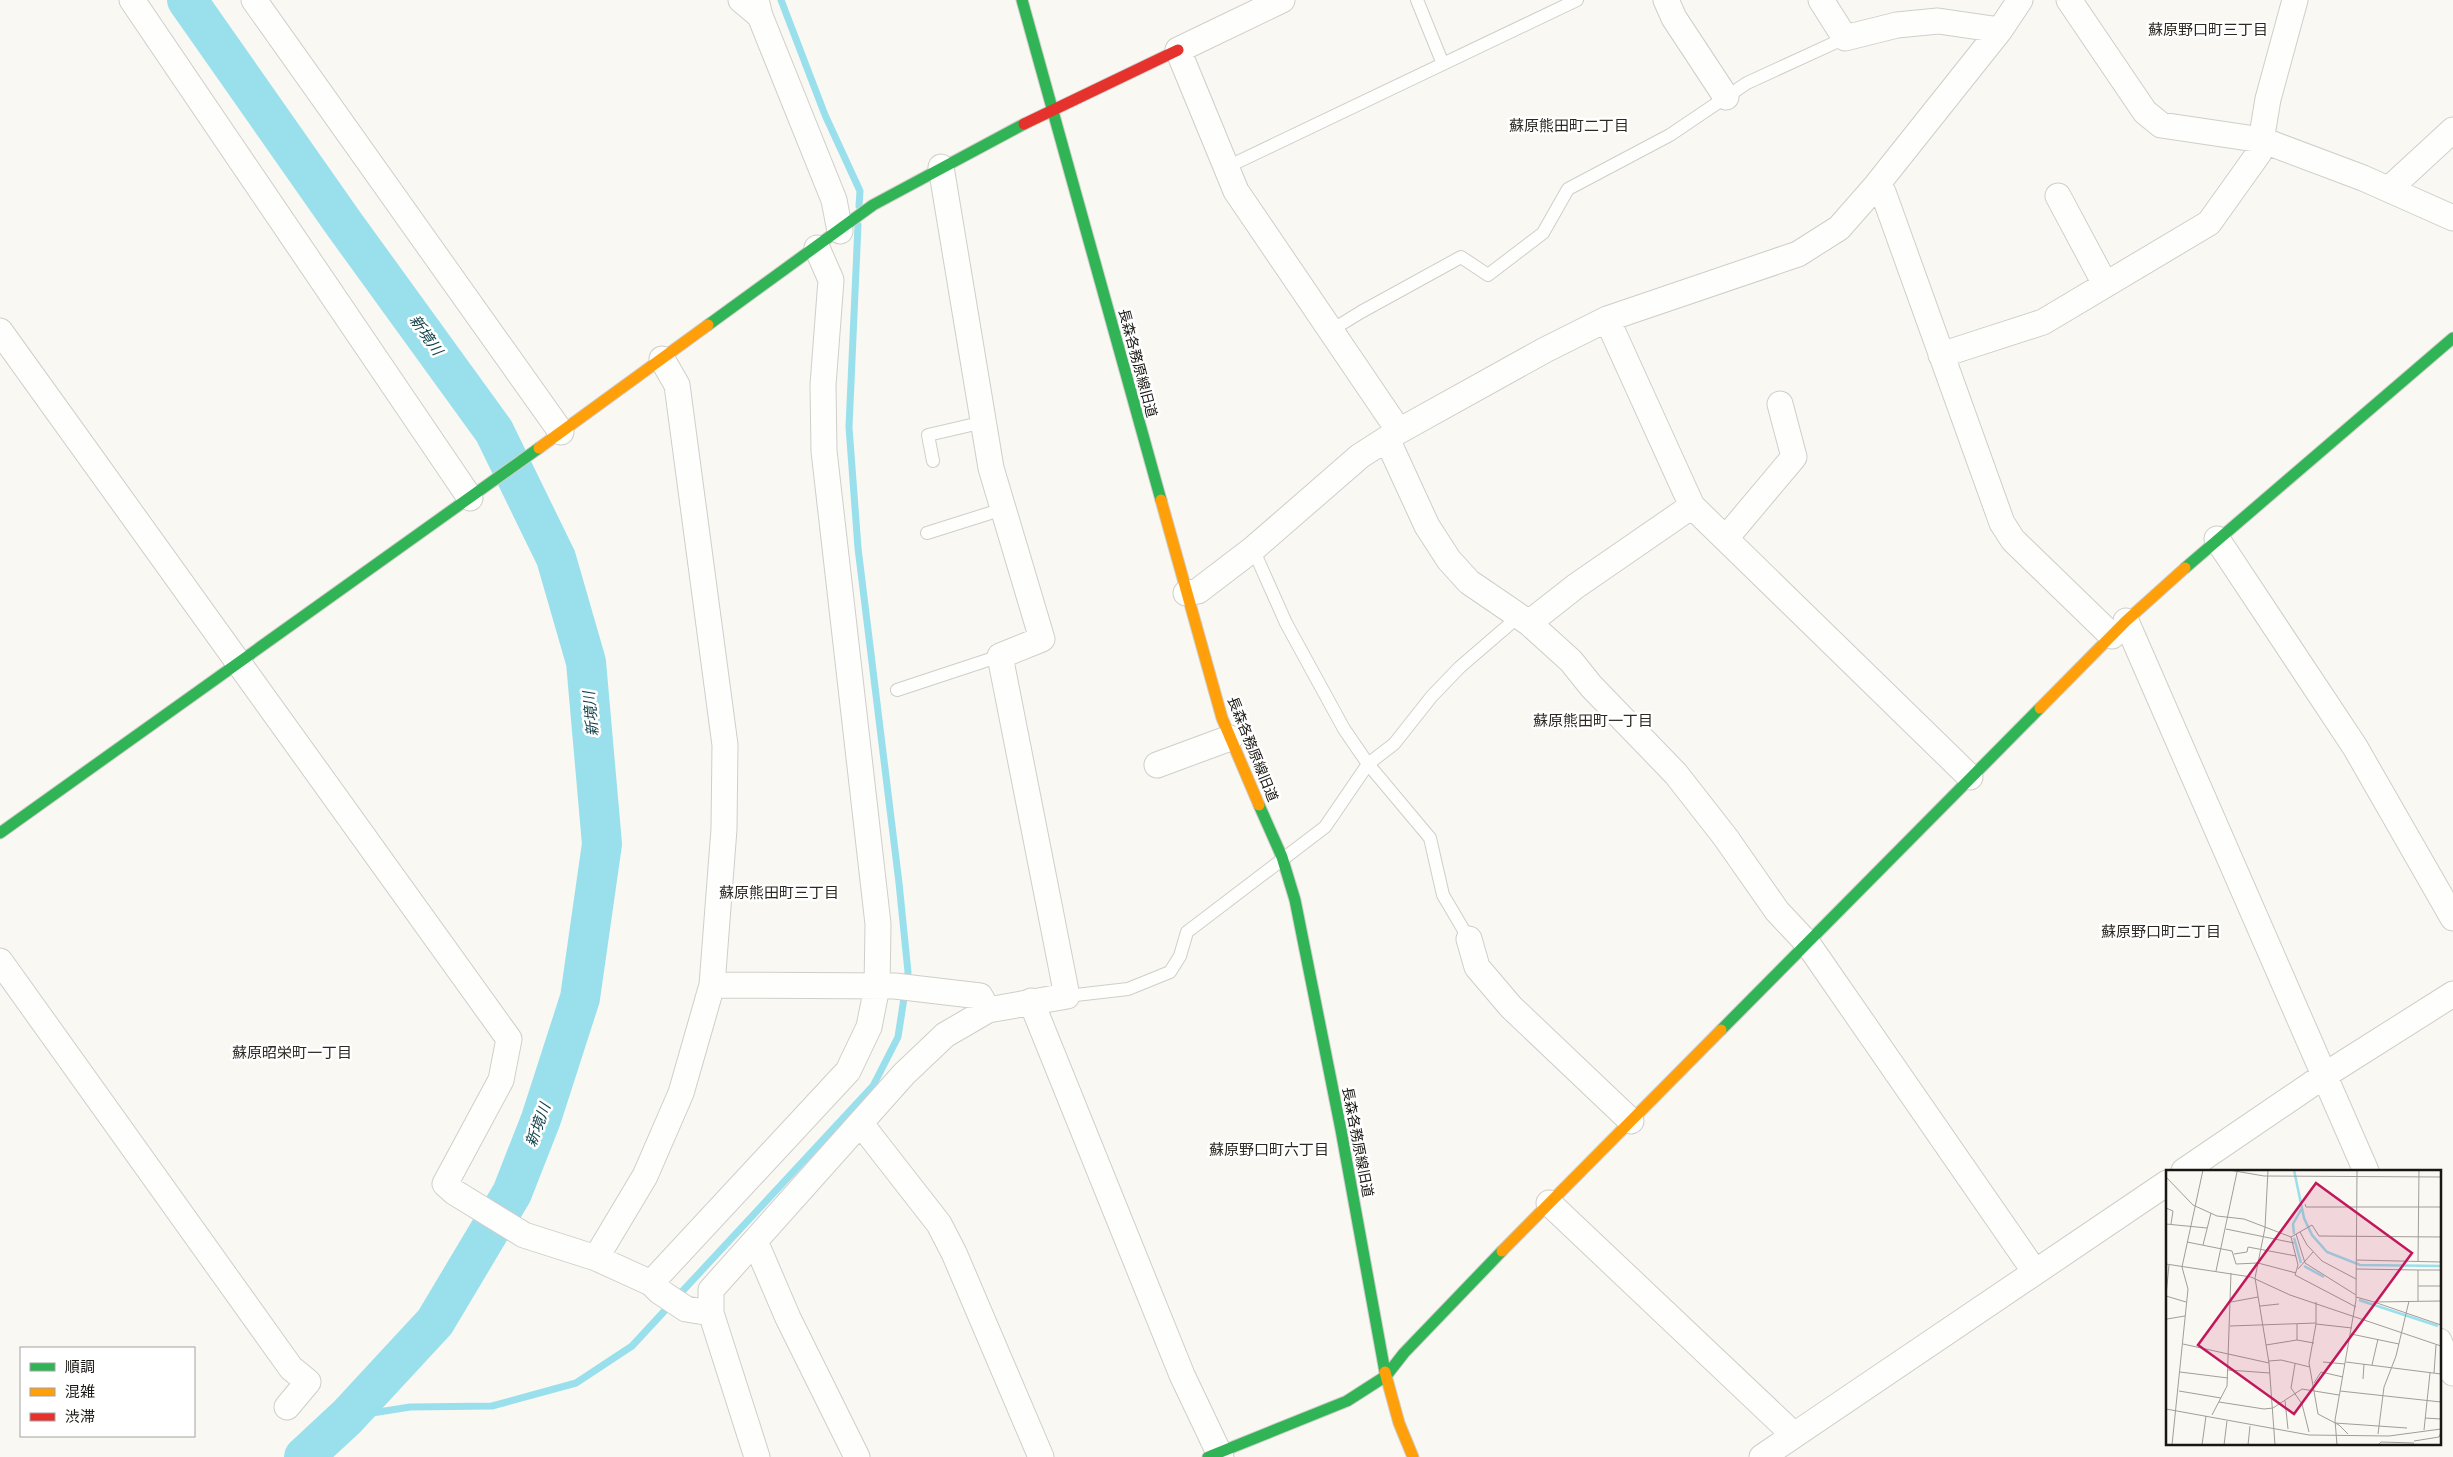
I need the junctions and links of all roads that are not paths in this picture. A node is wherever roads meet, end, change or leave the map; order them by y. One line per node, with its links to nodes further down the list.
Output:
1 (132, 0): 43 (street)
2 (254, 0): 41 (street)
3 (741, 0): 13 (street)
4 (1022, 0): 20 (street, 長森各務原線旧道)
5 (1282, 0): 14 (street)
6 (1417, 0): 18 (lane)
7 (1577, 0): 18 (lane)
8 (1666, 0): 19 (street)
9 (1821, 0): 16 (street)
10 (2020, 0): 15 (street)
11 (2069, 0): 22 (street)
12 (2296, 0): 22 (street)
13 (758, 8): 29 (street)
14 (1241, 9): 17 (street)
15 (2000, 30): 16 (street); 25 (street)
16 (1845, 38): 19 (lane)
17 (1178, 50): 20 (street); 24 (street)
18 (1443, 64): 24 (lane)
19 (1726, 97): 34 (lane)
20 (1053, 110): 23 (street); 50 (street, 長森各務原線旧道)
21 (2453, 130): 26 (street)
22 (2262, 140): 26 (street); 31 (street)
23 (941, 167): 29 (street); 39 (street)
24 (1225, 168): 34 (street)
25 (1875, 187): 32 (street); 36 (street)
26 (2389, 189): 28 (street)
27 (2058, 196): 31 (street)
28 (2453, 218)
29 (842, 229): 30 (street)
30 (817, 248): 37 (street); 67 (street)
31 (2105, 284): 36 (street)
32 (1607, 319): 40 (street); 44 (street)
33 (0, 331): 54 (street)
34 (1330, 331): 40 (street)
35 (2453, 338): 48 (street)
36 (1941, 356): 52 (street)
37 (662, 360): 41 (street); 66 (street)
38 (1780, 404): 47 (street)
39 (984, 422): 42 (lane); 45 (street)
40 (1393, 435): 49 (street); 51 (street)
41 (553, 438): 43 (street)
42 (933, 461)
43 (476, 493): 54 (street)
44 (1692, 506): 47 (street); 51 (street)
45 (1003, 509): 46 (lane); 53 (street)
46 (927, 534)
47 (1726, 538): 59 (street)
48 (2217, 539): 52 (street); 62 (street)
49 (1253, 549): 50 (street); 58 (lane)
50 (1186, 593): 56 (street, 長森各務原線旧道)
51 (1523, 620): 58 (lane); 64 (street)
52 (2119, 628): 59 (street); 72 (street)
53 (1000, 656): 55 (lane); 69 (street)
54 (238, 664): 60 (street); 80 (street)
55 (896, 690)
56 (1230, 738): 57 (street); 61 (street, 長森各務原線旧道)
57 (1157, 764)
58 (1368, 764): 61 (lane); 63 (lane)
59 (1970, 777): 64 (street)
60 (0, 833)
61 (1282, 858): 69 (lane); 86 (street, 長森各務原線旧道)
62 (2453, 918)
63 (1469, 939): 73 (street)
64 (1808, 944): 73 (street); 81 (street)
65 (0, 961): 87 (street)
66 (712, 985): 67 (street); 80 (street)
67 (886, 987): 71 (street); 82 (street)
68 (2453, 994): 72 (street)
69 (1067, 996): 70 (street)
70 (1030, 1001): 71 (street); 89 (street)
71 (988, 1010): 74 (street)
72 (2325, 1075): 75 (street); 76 (street)
73 (1631, 1121): 78 (street)
74 (861, 1124): 79 (street); 92 (street)
75 (2185, 1170)
76 (2366, 1170)
77 (2166, 1184): 81 (street)
78 (1549, 1203): 86 (street); 88 (street)
79 (755, 1240): 83 (street); 91 (street)
80 (596, 1258): 82 (street)
81 (2035, 1272): 88 (street)
82 (655, 1287): 83 (street)
83 (711, 1313): 90 (street)
84 (2440, 1343): 85 (street)
85 (2453, 1373)
86 (1386, 1376): 89 (street); 93 (street, 長森各務原線旧道)
87 (287, 1407)
88 (1793, 1434): 94 (street)
89 (1216, 1455)
90 (757, 1457)
91 (857, 1457)
92 (1041, 1457)
93 (1413, 1457)
94 (1762, 1457)

